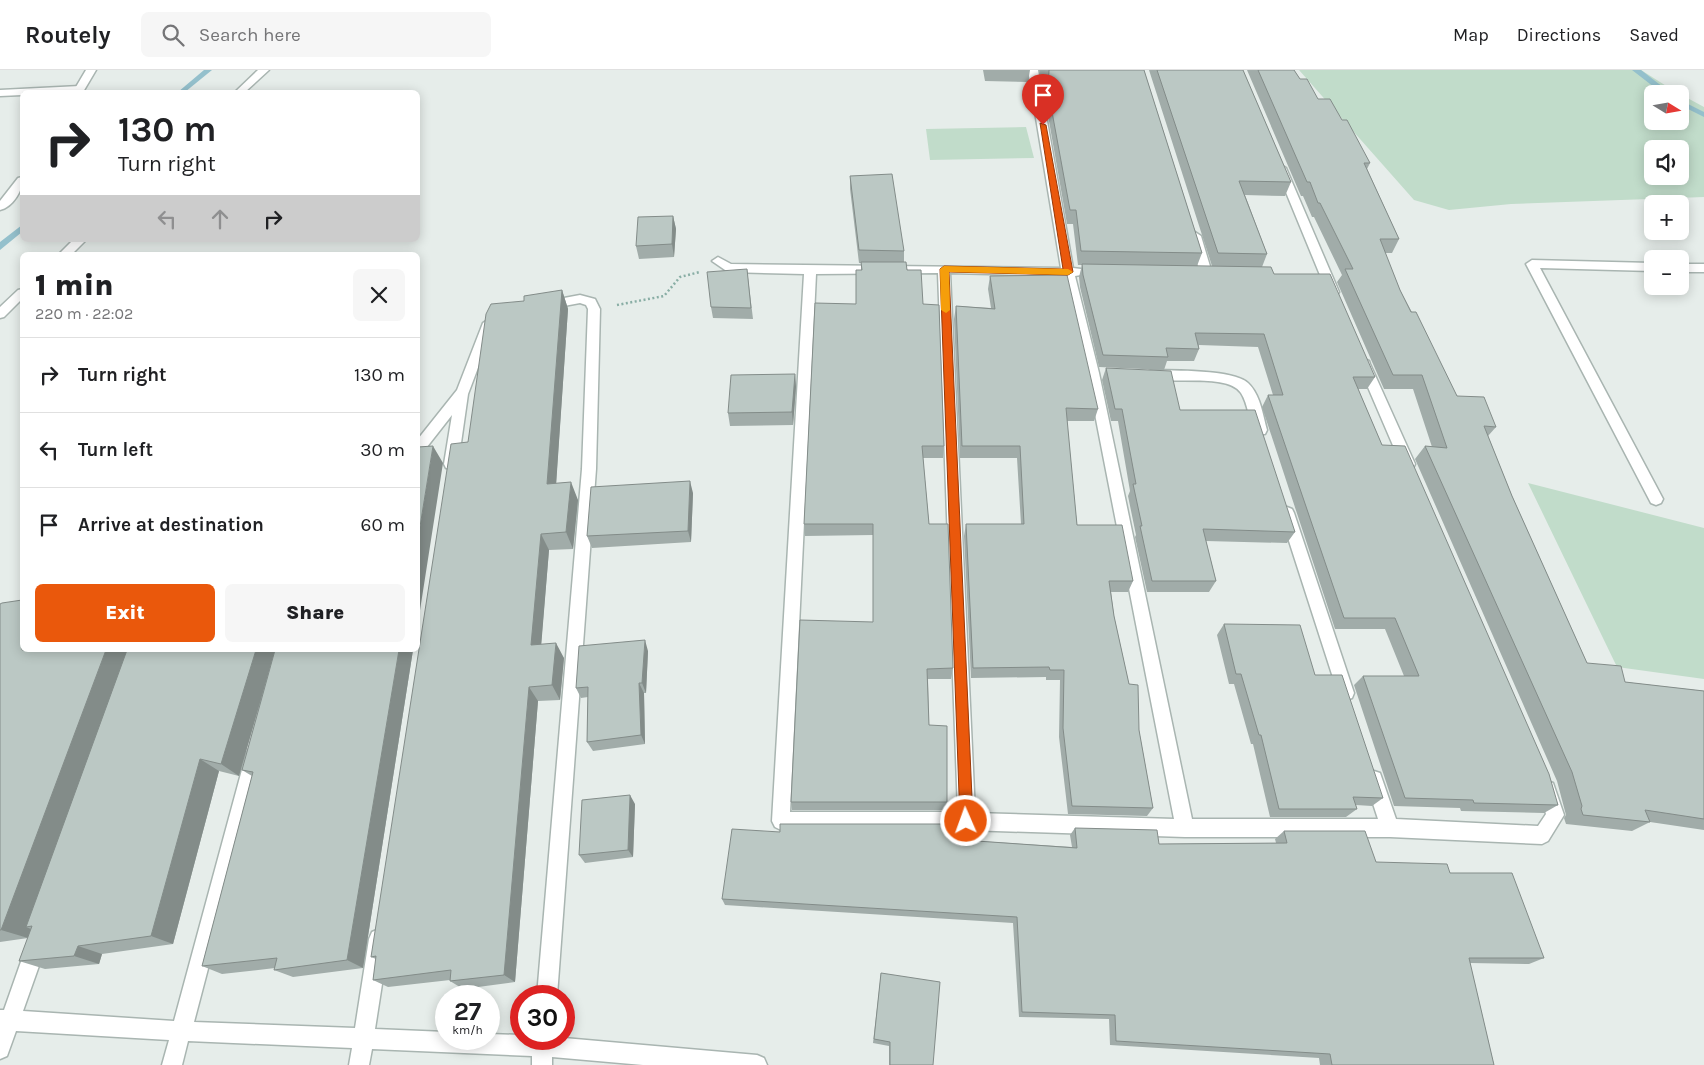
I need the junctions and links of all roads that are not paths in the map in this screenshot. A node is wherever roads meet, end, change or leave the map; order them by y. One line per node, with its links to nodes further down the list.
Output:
1 (91, 70): 4 (street)
2 (264, 70): 5 (street)
3 (1033, 70): 20 (street)
4 (80, 90)
5 (242, 90)
6 (20, 92): 7 (street)
7 (0, 93)
8 (1278, 159): 24 (street)
9 (20, 183): 10 (street)
10 (0, 206)
11 (1192, 227): 22 (street)
12 (78, 242): 13 (street)
13 (67, 252)
14 (723, 265): 18 (street)
15 (1644, 268): 36 (street)
16 (944, 269): 18 (street); 20 (street); 41 (street)
17 (1689, 269): 19 (street)
18 (810, 270): 41 (street)
19 (1703, 270)
20 (1068, 272): 21 (street); 42 (street)
21 (1088, 272)
22 (1206, 273)
23 (20, 295): 26 (street)
24 (1338, 302)
25 (534, 308): 46 (street)
26 (0, 314)
27 (497, 315): 30 (street)
28 (1357, 348): 33 (street)
29 (1142, 375): 31 (street)
30 (463, 392): 32 (street); 34 (street)
31 (1264, 443)
32 (420, 446)
33 (1412, 474)
34 (449, 480)
35 (1283, 499): 37 (street)
36 (1656, 499)
37 (1350, 706)
38 (260, 736): 48 (street)
39 (1369, 762): 43 (street)
40 (1542, 773): 43 (street)
41 (966, 821): 42 (street)
42 (1185, 828): 43 (street)
43 (1390, 828)
44 (381, 921): 49 (street)
45 (43, 928): 47 (street)
46 (548, 985)
47 (5, 1020): 48 (street); 51 (street)
48 (181, 1031): 49 (street); 53 (street)
49 (363, 1039): 50 (street); 54 (street)
50 (510, 1048)
51 (0, 1049)
52 (543, 1050): 55 (street)
53 (172, 1065)
54 (359, 1065)
55 (757, 1065)

